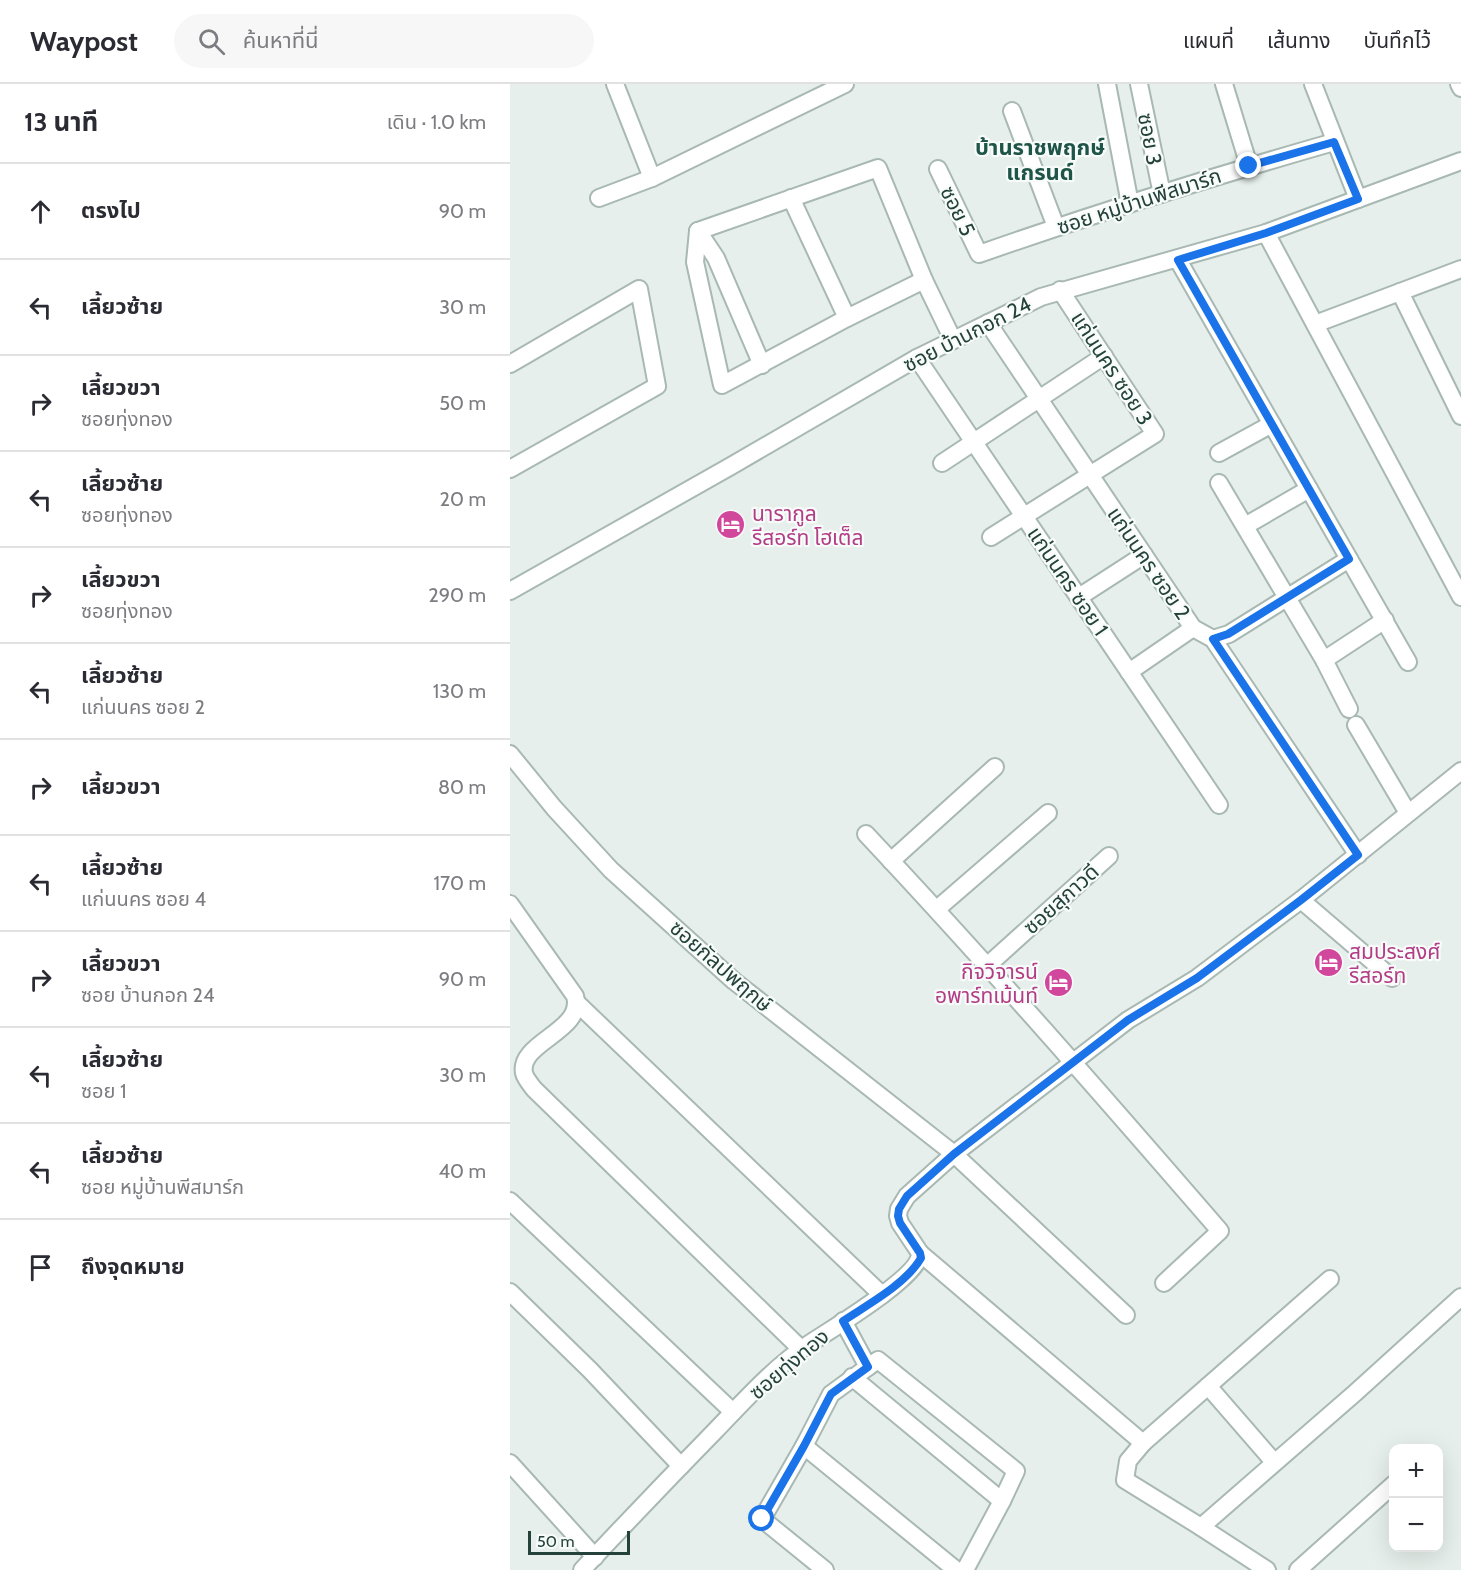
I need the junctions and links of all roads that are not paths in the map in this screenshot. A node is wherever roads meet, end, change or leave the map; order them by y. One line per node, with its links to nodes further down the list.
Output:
1 (615, 84): 14 (street)
2 (844, 84): 14 (street)
3 (1107, 84): 19 (street, ซอย 3)
4 (1139, 84): 15 (street, ซอย 3)
5 (1224, 84): 12 (street)
6 (1313, 84): 10 (street)
7 (1459, 84): 8 (street)
8 (1461, 88)
9 (1012, 111): 20 (street)
10 (1334, 142): 12 (street, ซอย หมู่บ้านพีสมาร์ก); 18 (street)
11 (1461, 161): 18 (street, ซอย บ้านกอก 24)
12 (1249, 166): 15 (street, ซอย หมู่บ้านพีสมาร์ก)
13 (938, 169): 23 (street, ซอย 5)
14 (652, 178): 16 (street)
15 (1162, 194): 19 (street, ซอย หมู่บ้านพีสมาร์ก)
16 (600, 198)
17 (790, 198): 21 (street); 26 (street); 29 (street)
18 (1358, 199): 22 (street, ซอย บ้านกอก 24)
19 (1130, 204): 20 (street, ซอย หมู่บ้านพีสมาร์ก)
20 (1056, 227): 23 (street, ซอย หมู่บ้านพีสมาร์ก)
21 (698, 231): 36 (street); 36 (street)
22 (1266, 233): 24 (street, ซอย บ้านกอก 24); 31 (street)
23 (979, 254)
24 (1178, 260): 27 (street, ซอย บ้านกอก 24); 39 (street)
25 (1461, 269): 28 (street)
26 (924, 280): 29 (street); 32 (street)
27 (1060, 290): 30 (street, ซอย บ้านกอก 24); 33 (street, แก่นนคร ซอย 3)
28 (1400, 292): 31 (street); 38 (street)
29 (847, 318): 36 (street)
30 (988, 323): 32 (street, ซอย บ้านกอก 24); 37 (street, แก่นนคร ซอย 2)
31 (1316, 324): 54 (street)
32 (953, 340): 34 (street, ซอย บ้านกอก 24)
33 (1104, 356): 37 (street); 44 (street, แก่นนคร ซอย 3)
34 (917, 358): 40 (street, แก่นนคร ซอย 1); 52 (street, ซอย บ้านกอก 24)
35 (510, 364): 43 (street)
36 (762, 365)
37 (1039, 398): 40 (street); 44 (street, แก่นนคร ซอย 2)
38 (1461, 416)
39 (1272, 424): 41 (street); 46 (street)
40 (974, 442): 42 (street); 47 (street, แก่นนคร ซอย 1)
41 (1219, 453)
42 (942, 463)
43 (510, 469)
44 (1090, 475): 47 (street, แก่นนคร ซอย 3); 50 (street, แก่นนคร ซอย 2)
45 (1219, 483): 48 (street)
46 (1309, 489): 48 (street); 51 (street)
47 (1024, 516): 49 (street, แก่นนคร ซอย 3); 53 (street, แก่นนคร ซอย 1)
48 (1245, 526): 55 (street)
49 (991, 537)
50 (1144, 555): 53 (street); 57 (street, แก่นนคร ซอย 2)
51 (1349, 559): 55 (street); 56 (street)
52 (510, 591)
53 (1079, 597): 61 (street, แก่นนคร ซอย 1)
54 (1461, 597)
55 (1288, 599): 58 (street); 59 (street)
56 (1385, 620): 59 (street); 60 (street)
57 (1193, 628): 58 (street, แก่นนคร ซอย 2); 61 (street)
58 (1213, 639): 71 (street, แก่นนคร ซอย 2)
59 (1324, 660): 62 (street)
60 (1408, 662)
61 (1129, 672): 67 (street, แก่นนคร ซอย 1)
62 (1349, 709)
63 (1356, 725): 69 (street)
64 (510, 754): 81 (street, ซอยกัลปพฤกษ์)
65 (995, 767): 73 (street)
66 (1461, 771): 69 (street)
67 (1219, 805)
68 (1048, 813): 76 (street)
69 (1408, 813): 71 (street)
70 (866, 834): 73 (street)
71 (1358, 855): 74 (street)
72 (1109, 856): 77 (street, ซอยสุภาวดี)
73 (891, 861): 76 (street)
74 (1301, 900): 78 (street); 80 (street)
75 (510, 904): 79 (street)
76 (937, 909): 77 (street)
77 (987, 966): 80 (street)
78 (1392, 978)
79 (577, 1003): 87 (street); 91 (street)
80 (1074, 1063): 81 (street); 85 (street)
81 (954, 1154): 83 (street); 89 (street, ซอยกัลปพฤกษ์)
82 (510, 1201): 95 (street)
83 (920, 1253): 87 (street, ซอยทุ่งทอง); 96 (street)
84 (1329, 1279): 94 (street)
85 (1164, 1283)
86 (510, 1292): 100 (street)
87 (882, 1295): 90 (street, ซอยทุ่งทอง)
88 (1461, 1297): 98 (street)
89 (1126, 1314)
90 (843, 1321): 91 (street, ซอยทุ่งทอง); 92 (street)
91 (801, 1349): 95 (street, ซอยทุ่งทอง)
92 (868, 1367): 93 (street); 102 (street)
93 (852, 1377): 97 (street); 102 (street)
94 (1208, 1386): 96 (street); 98 (street)
95 (734, 1412): 100 (street, ซอยทุ่งทอง)
96 (1143, 1443): 103 (street)
97 (804, 1446): 106 (street); 107 (street)
98 (1274, 1462): 103 (street)
99 (510, 1463): 104 (street)
100 (681, 1466): 104 (street, ซอยทุ่งทอง)
101 (1389, 1488): 110 (street)
102 (1002, 1501): 108 (street)
103 (1201, 1527): 109 (street)
104 (595, 1557): 105 (street, ซอยทุ่งทอง)
105 (582, 1570)
106 (825, 1570)
107 (956, 1570)
108 (964, 1570)
109 (1267, 1570)
110 (1298, 1570)

